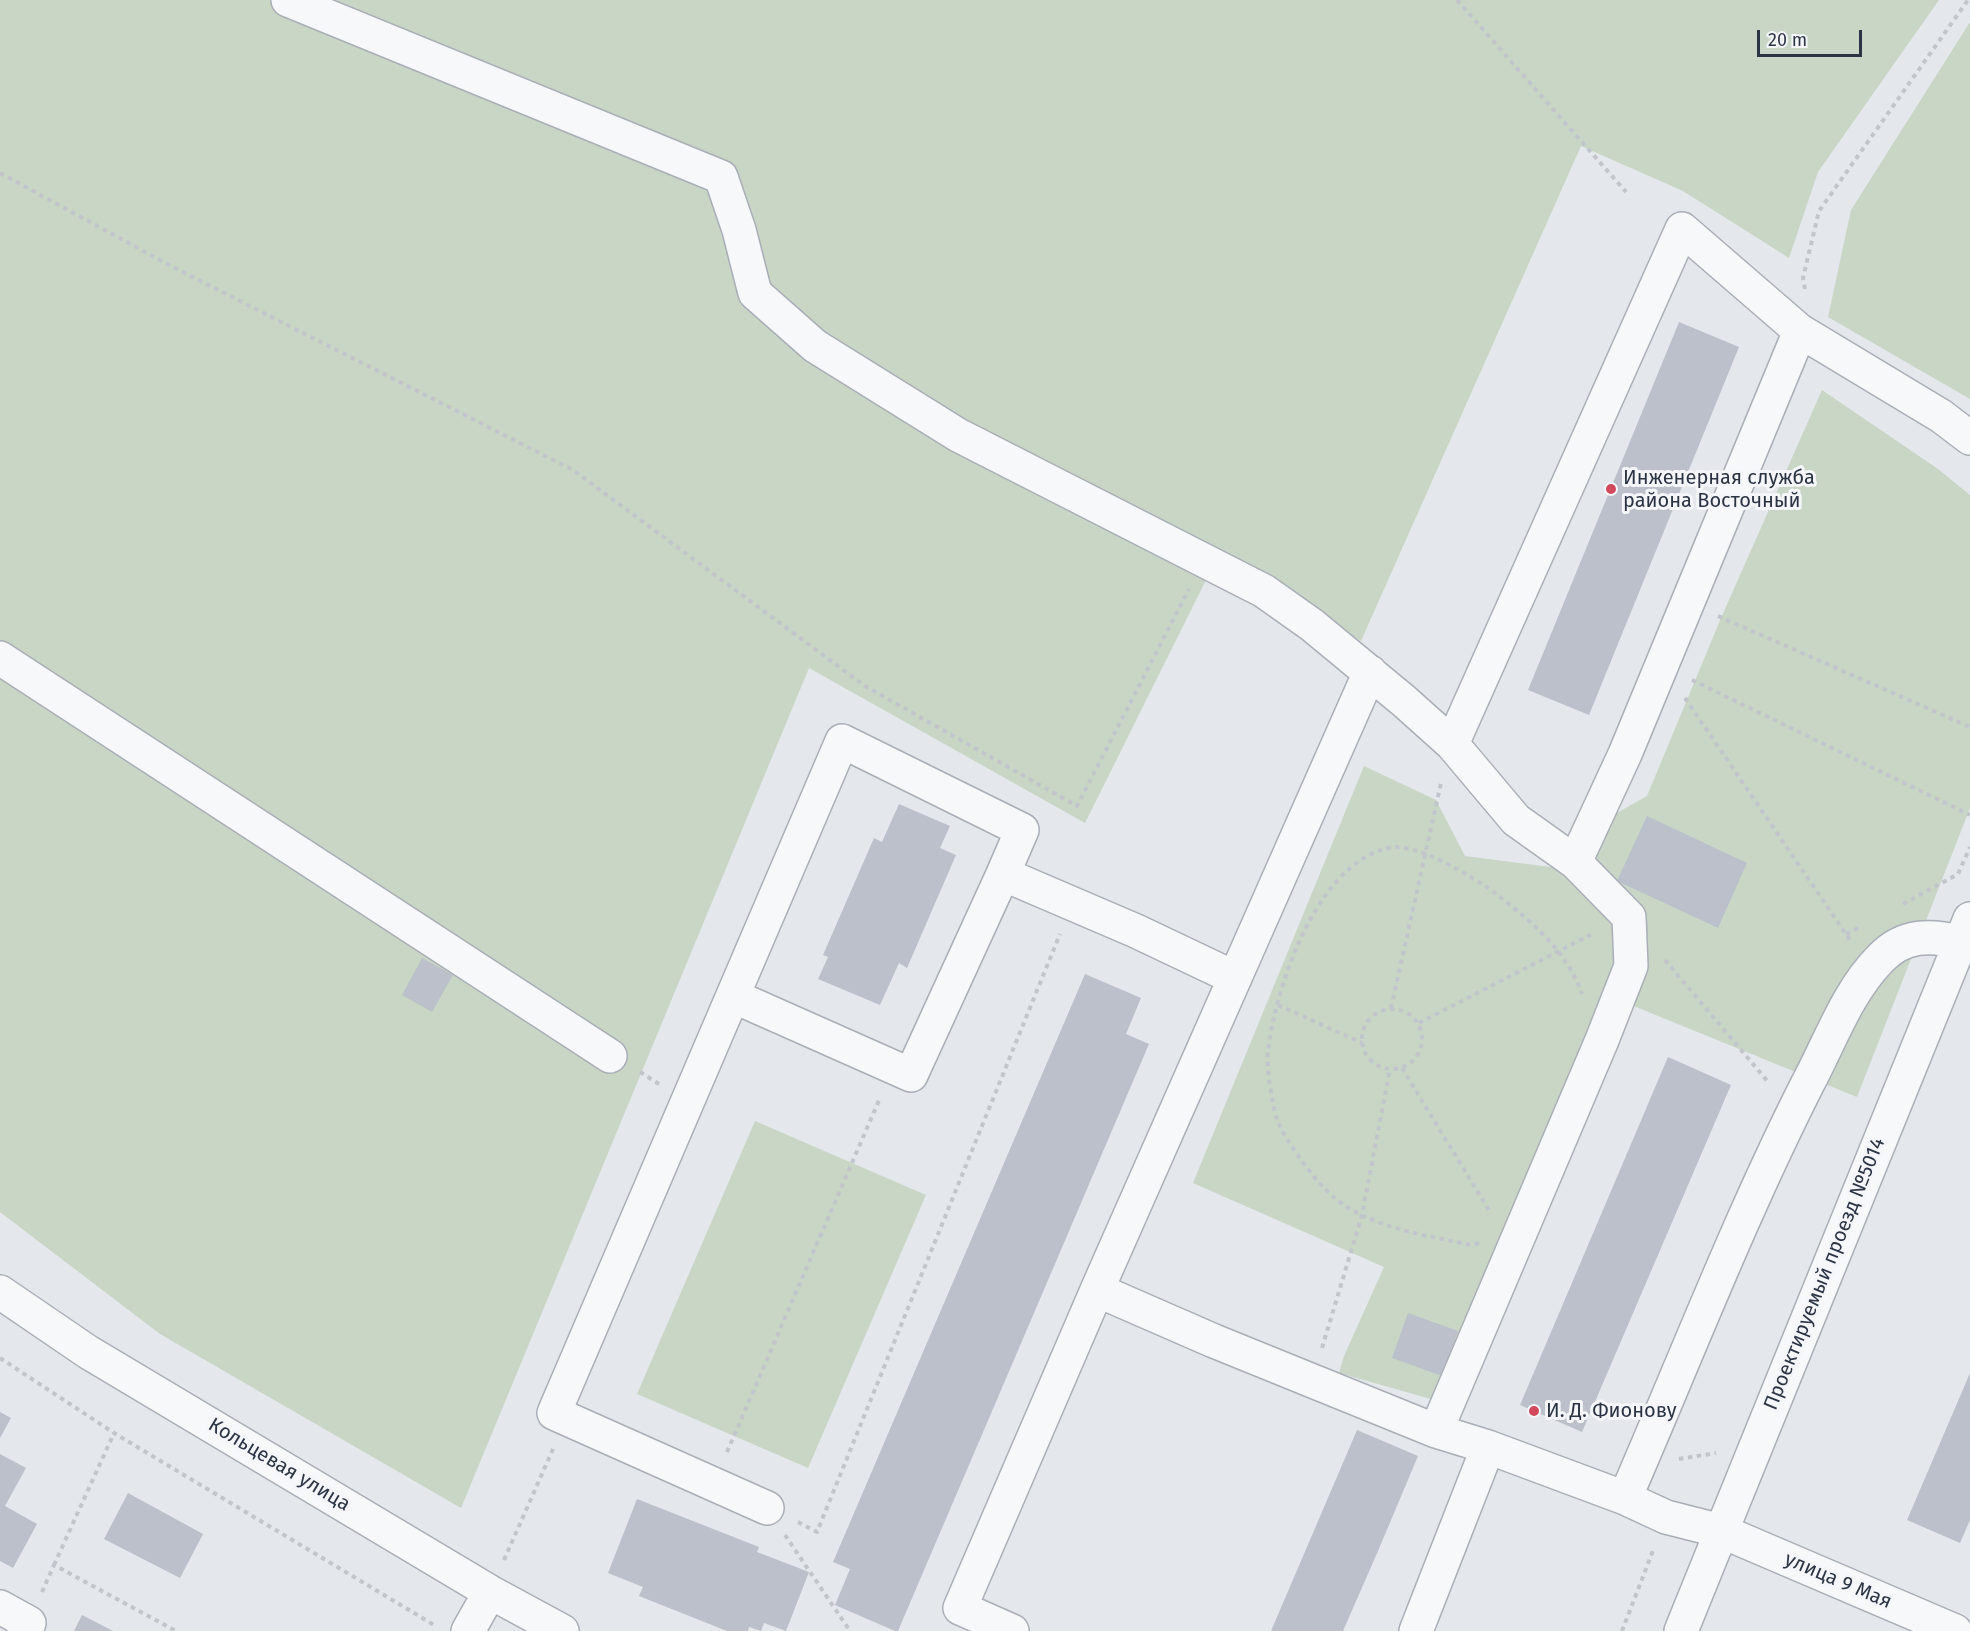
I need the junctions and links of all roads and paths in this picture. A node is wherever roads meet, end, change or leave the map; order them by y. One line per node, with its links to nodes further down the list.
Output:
1 (288, 0): 8 (street)
2 (1457, 0): 5 (path)
3 (1968, 0): 6 (path)
4 (0, 173): 8 (path)
5 (1626, 192)
6 (1807, 335): 7 (street); 9 (street); 14 (street)
7 (1970, 438)
8 (1205, 560): 12 (street)
9 (1688, 603): 11 (street); 13 (path)
10 (0, 658): 35 (street)
11 (1662, 665): 15 (path); 18 (street); 25 (path)
12 (1370, 672): 14 (street); 28 (street)
13 (1970, 727)
14 (1452, 744): 17 (path); 18 (street)
15 (1970, 815)
16 (1970, 848): 21 (path)
17 (1425, 854): 26 (path); 31 (path); 32 (path)
18 (1575, 862): 22 (street)
19 (1003, 874): 20 (street); 29 (street); 36 (street)
20 (1072, 904): 28 (street); 55 (path)
21 (1897, 907)
22 (1629, 917): 26 (path); 40 (path); 42 (street)
23 (1867, 923): 25 (path)
24 (1965, 931): 27 (street); 57 (street, Проектируемый проезд №5014)
25 (1846, 934): 27 (path)
26 (1558, 950): 30 (path); 33 (path)
27 (1872, 971): 40 (street)
28 (1235, 978): 43 (street)
29 (733, 996): 36 (street); 39 (street)
30 (1583, 998)
31 (1278, 1005): 34 (path); 41 (path)
32 (1391, 1008): 33 (path); 34 (path)
33 (1419, 1023): 37 (path)
34 (1362, 1042): 38 (path)
35 (610, 1056): 39 (path)
36 (894, 1067): 53 (path)
37 (1402, 1068): 38 (path); 42 (path)
38 (1390, 1069): 41 (path)
39 (688, 1100): 47 (street)
40 (1792, 1111): 52 (street)
41 (1362, 1215): 42 (path); 46 (path)
42 (1511, 1238): 48 (street)
43 (1097, 1290): 46 (street, улица 9 Мая); 67 (street)
44 (0, 1292): 59 (street, Кольцевая улица)
45 (0, 1358): 49 (path)
46 (1310, 1379): 48 (street, улица 9 Мая)
47 (566, 1418): 53 (street); 59 (path)
48 (1436, 1431): 50 (street, улица 9 Мая)
49 (114, 1433): 58 (path); 63 (path)
50 (1488, 1447): 54 (street, улица 9 Мая); 68 (street)
51 (1720, 1452): 52 (path)
52 (1639, 1466): 54 (street)
53 (715, 1483): 55 (street)
54 (1625, 1498): 56 (street, улица 9 Мая)
55 (767, 1508): 66 (path)
56 (1666, 1517): 57 (street, улица 9 Мая); 69 (path)
57 (1721, 1531): 70 (street, Проектируемый проезд №5014); 71 (street, улица 9 Мая)
58 (54, 1565): 61 (path); 62 (path)
59 (490, 1592): 64 (street); 65 (street, Кольцевая улица)
60 (0, 1607): 61 (street)
61 (27, 1627)
62 (176, 1631)
63 (445, 1631)
64 (468, 1631)
65 (562, 1631)
66 (850, 1631)
67 (1012, 1631)
68 (1416, 1631)
69 (1622, 1631)
70 (1681, 1631)
71 (1955, 1631)

